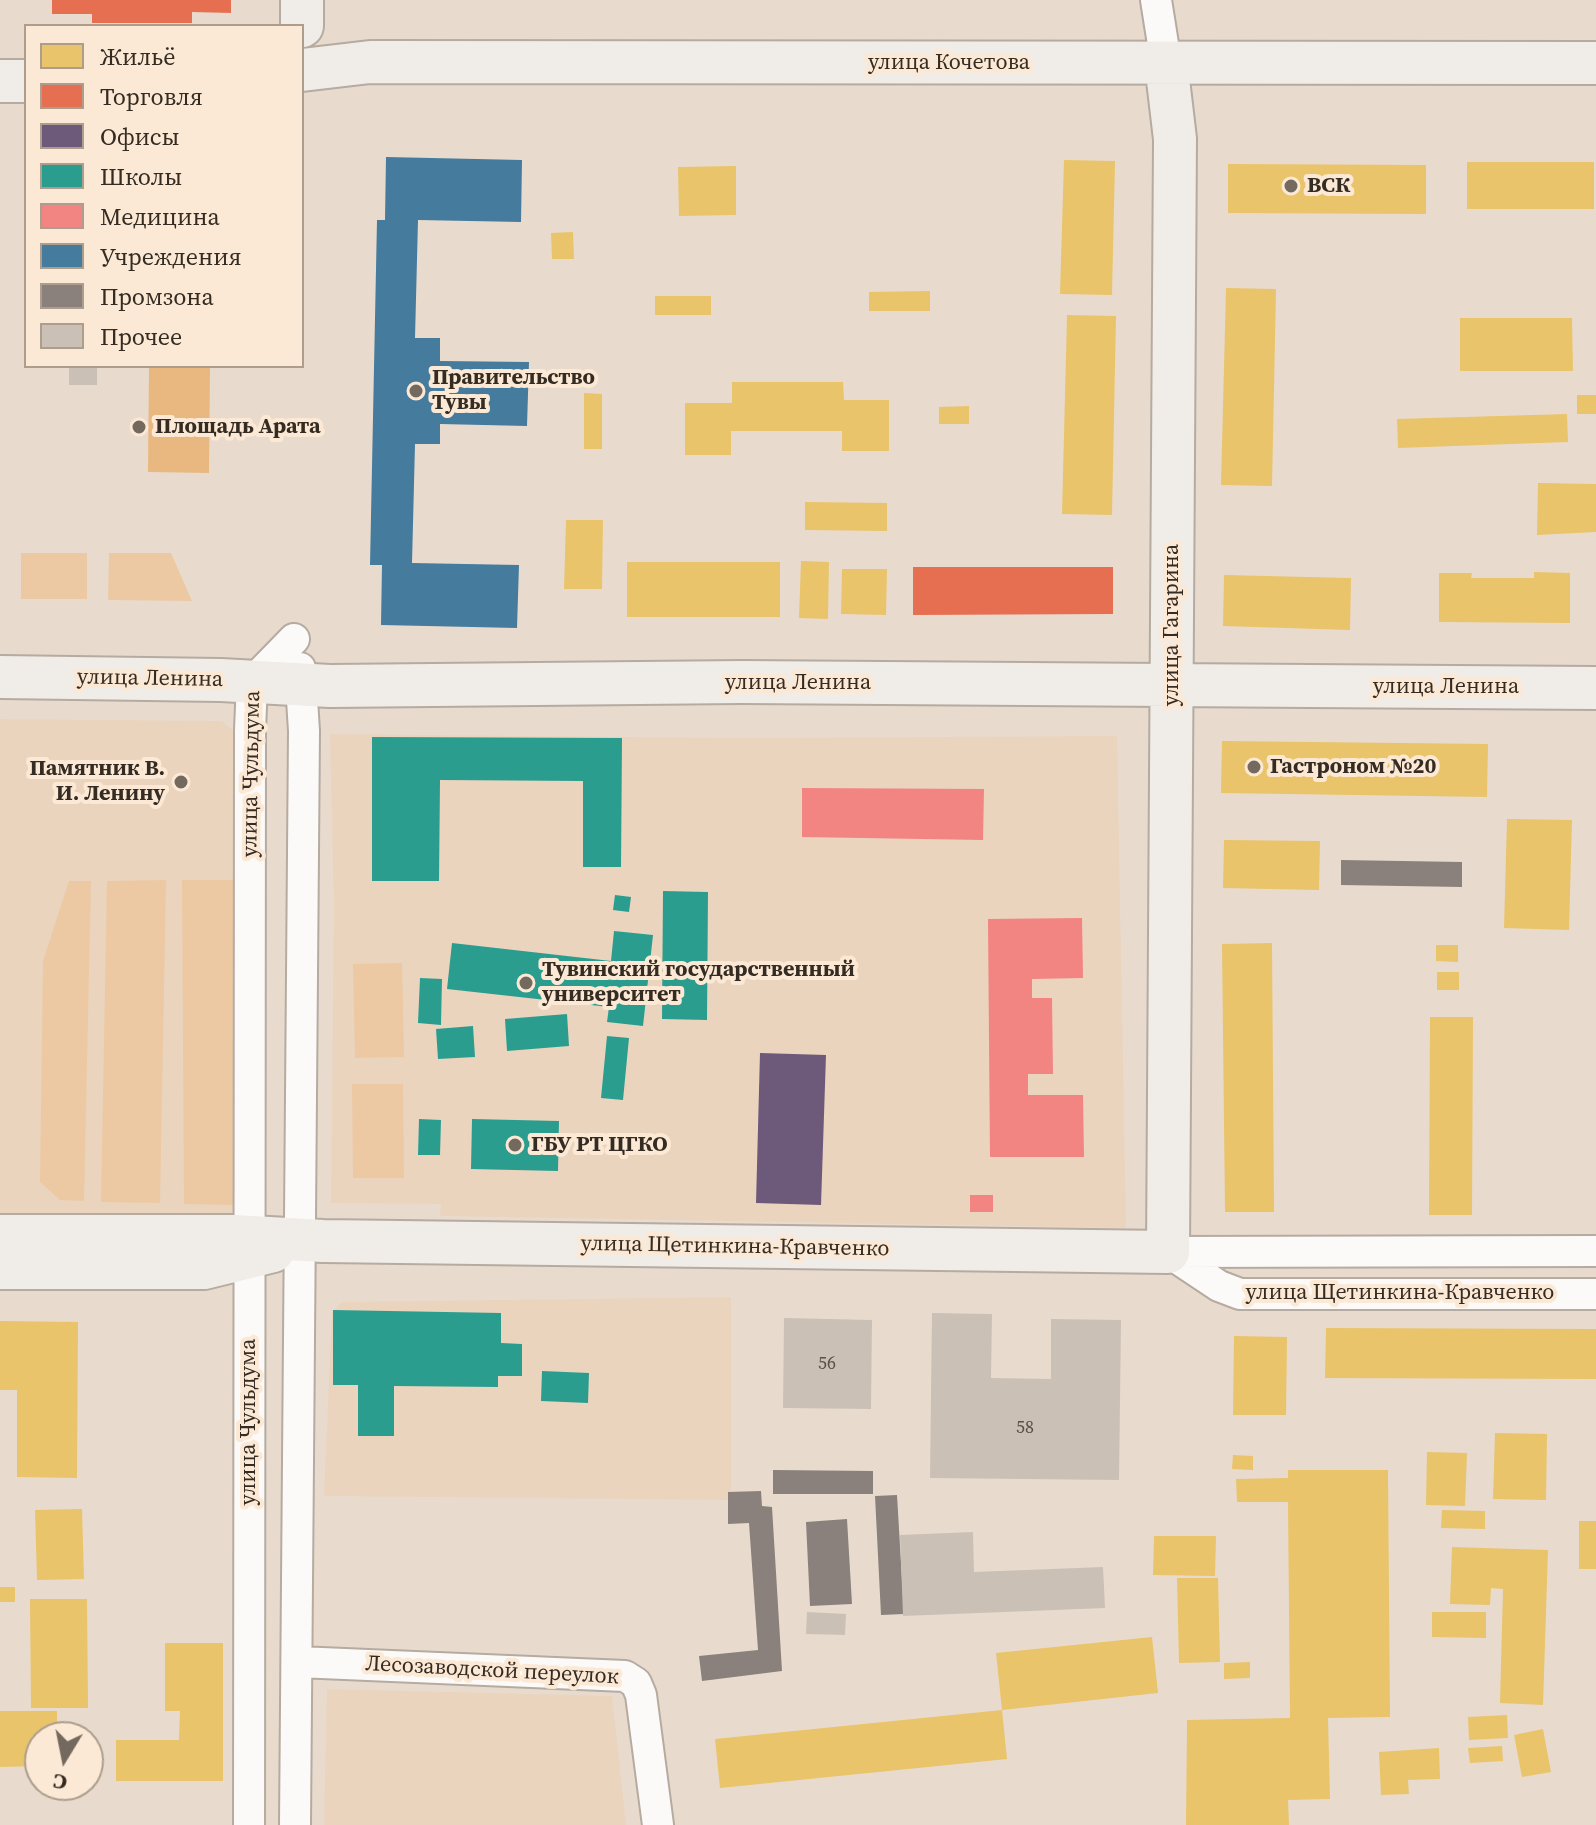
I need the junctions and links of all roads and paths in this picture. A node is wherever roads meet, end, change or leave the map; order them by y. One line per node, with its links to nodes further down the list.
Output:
1 (274, 0): 4 (street)
2 (302, 0): 5 (street)
3 (1156, 0): 6 (street, улица Гагарина)
4 (274, 24)
5 (302, 24)
6 (1166, 63): 7 (street, улица Кочетова); 8 (street, улица Кочетова); 14 (street, улица Гагарина)
7 (1596, 63)
8 (304, 70)
9 (0, 81): 10 (street)
10 (24, 81)
11 (0, 677): 12 (street, улица Ленина)
12 (252, 682): 13 (street, улица Ленина); 18 (street, улица Чульдума)
13 (304, 684): 14 (street, улица Ленина); 17 (street)
14 (1172, 687): 15 (street, улица Ленина); 20 (street, улица Гагарина)
15 (1596, 688)
16 (0, 1236): 18 (street, улица Щетинкина-Кравченко)
17 (301, 1241): 18 (street, улица Щетинкина-Кравченко); 20 (street, улица Щетинкина-Кравченко); 23 (street)
18 (250, 1248): 21 (street, улица Щетинкина-Кравченко); 24 (street, улица Чульдума)
19 (1596, 1251): 20 (street, улица Щетинкина-Кравченко)
20 (1168, 1252): 22 (street, улица Щетинкина-Кравченко)
21 (0, 1268)
22 (1596, 1294)
23 (298, 1662): 25 (street); 26 (street, Лесозаводской переулок)
24 (249, 1825)
25 (295, 1825)
26 (658, 1825)

